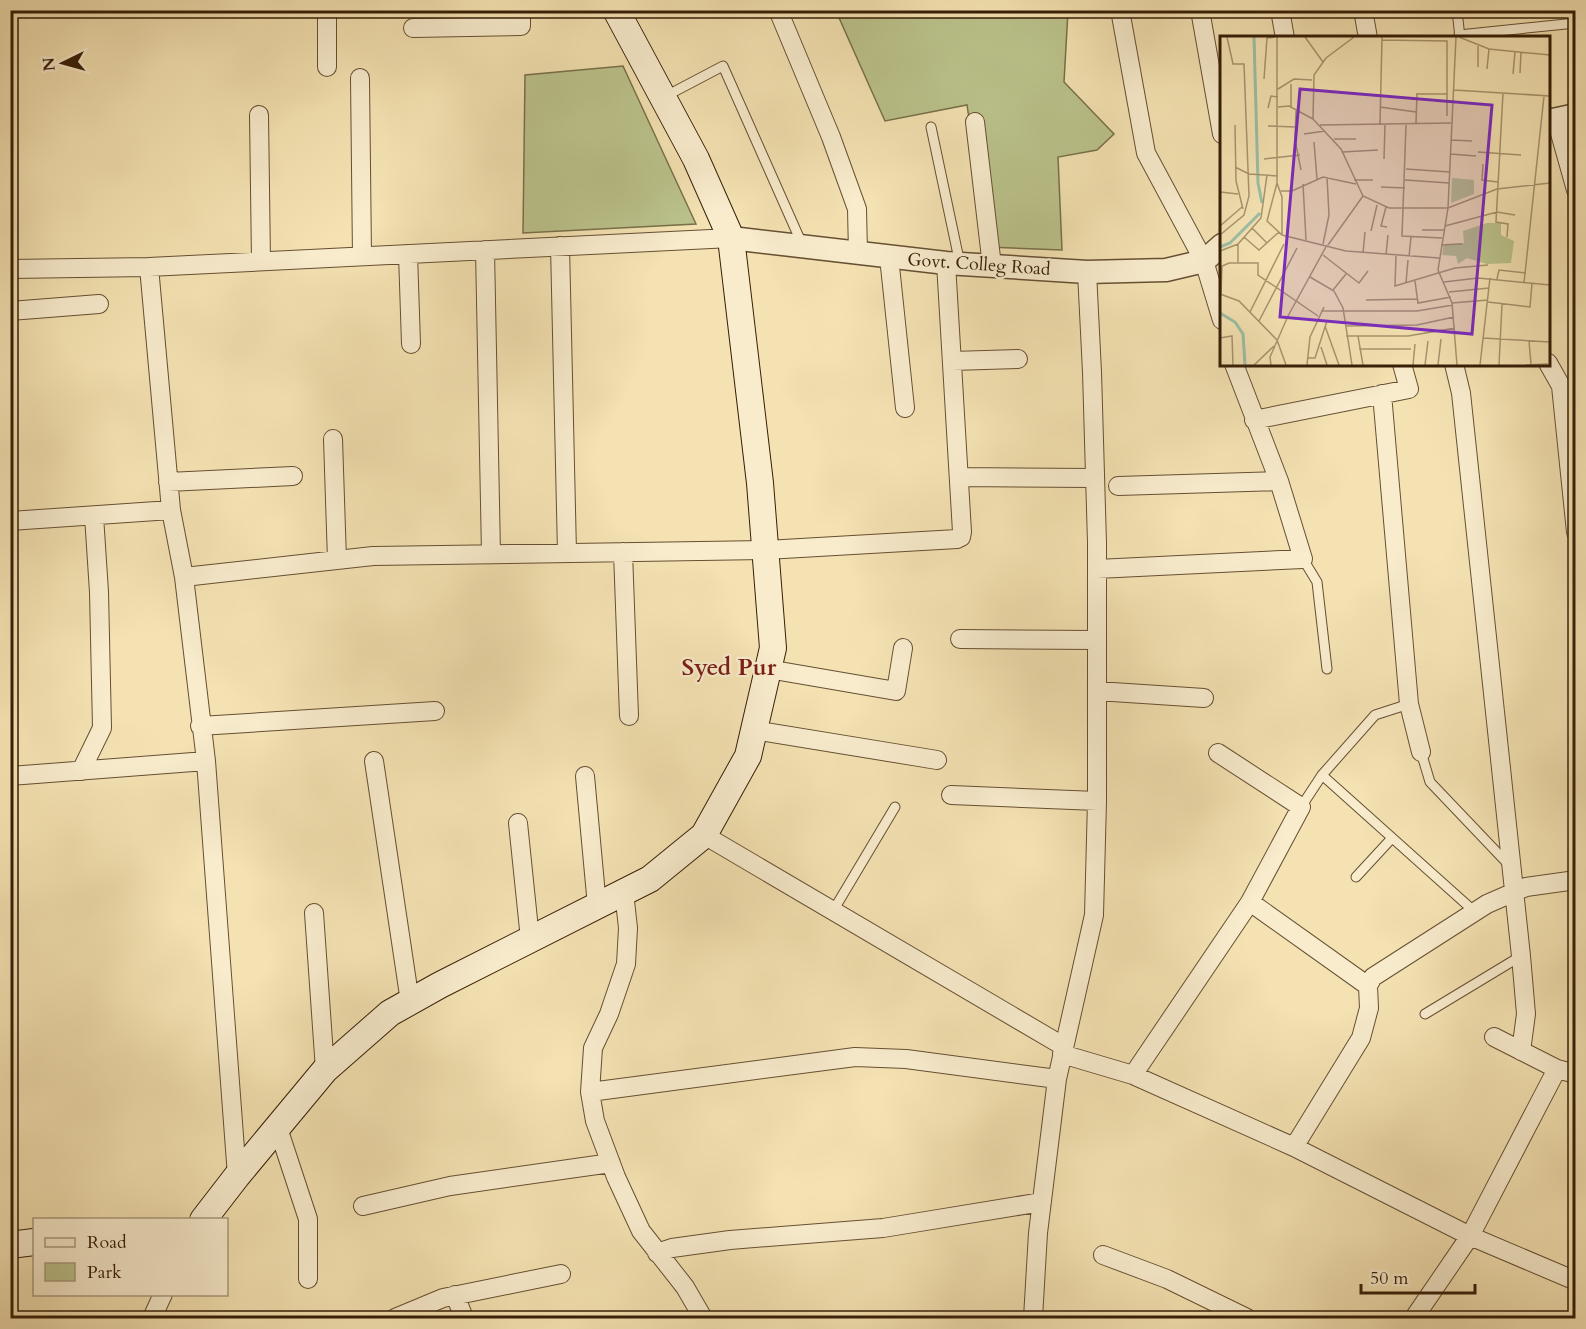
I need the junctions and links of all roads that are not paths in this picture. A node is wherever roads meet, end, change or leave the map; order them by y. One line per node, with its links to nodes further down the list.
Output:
1 (327, 10): 15 (street)
2 (521, 10): 11 (street)
3 (616, 10): 17 (main road)
4 (778, 10): 30 (street)
5 (1120, 10): 34 (street)
6 (1200, 10): 22 (street)
7 (1280, 10): 12 (street)
8 (1363, 10): 13 (street)
9 (1457, 10): 14 (lane)
10 (1575, 23): 14 (lane)
11 (413, 28)
12 (1285, 36)
13 (1368, 36)
14 (1460, 36)
15 (327, 67)
16 (360, 78): 31 (street)
17 (664, 96): 24 (main road); 27 (lane)
18 (259, 115): 33 (street)
19 (1560, 118): 23 (street)
20 (975, 122): 36 (street)
21 (931, 127): 35 (lane)
22 (1220, 128)
23 (1575, 190)
24 (730, 238): 25 (street); 27 (street, Govt. Colleg Road); 64 (main road)
25 (560, 246): 28 (street); 66 (street)
26 (1220, 246): 34 (street, Govt. Colleg Road)
27 (803, 247): 30 (street, Govt. Colleg Road)
28 (485, 250): 29 (street); 67 (street)
29 (408, 254): 31 (street); 43 (street)
30 (858, 254): 32 (street, Govt. Colleg Road)
31 (363, 256): 33 (street)
32 (888, 257): 35 (street, Govt. Colleg Road); 51 (street)
33 (261, 261): 37 (street)
34 (1204, 261): 39 (street, Govt. Colleg Road); 42 (street)
35 (953, 263): 36 (street, Govt. Colleg Road); 45 (street)
36 (992, 266): 39 (street, Govt. Colleg Road)
37 (149, 267): 38 (street); 58 (street)
38 (10, 269)
39 (1087, 272): 56 (street)
40 (99, 304): 41 (street)
41 (10, 311)
42 (1220, 317)
43 (411, 344)
44 (1018, 358): 45 (street)
45 (952, 361): 55 (street)
46 (1235, 366): 52 (street)
47 (1403, 366): 50 (street)
48 (1454, 366): 100 (street)
49 (1550, 366): 63 (street)
50 (1382, 394): 52 (street); 79 (street)
51 (904, 408)
52 (1254, 420): 57 (street)
53 (333, 439): 69 (street)
54 (293, 476): 58 (street)
55 (959, 477): 56 (street); 64 (street)
56 (1095, 478): 70 (street)
57 (1278, 481): 59 (street); 68 (street)
58 (168, 482): 60 (street)
59 (1118, 486)
60 (171, 510): 61 (street); 71 (street)
61 (94, 516): 62 (street); 89 (street)
62 (10, 521)
63 (1575, 532)
64 (766, 550): 65 (street); 75 (main road)
65 (623, 552): 66 (street); 81 (street)
66 (567, 553): 67 (street)
67 (491, 554): 69 (street)
68 (1303, 559): 70 (street); 76 (lane)
69 (337, 560): 71 (street)
70 (1097, 569): 73 (street)
71 (184, 577): 82 (street)
72 (960, 639): 73 (street)
73 (1097, 640): 77 (street)
74 (903, 648): 75 (street)
75 (768, 669): 83 (main road)
76 (1328, 669)
77 (1097, 691): 78 (street); 94 (street)
78 (1204, 698)
79 (1409, 704): 84 (street); 90 (lane)
80 (435, 711): 82 (street)
81 (629, 716)
82 (200, 726): 87 (street)
83 (754, 730): 86 (street); 98 (main road)
84 (1421, 752): 100 (lane)
85 (1218, 753): 96 (street)
86 (937, 760)
87 (206, 761): 89 (street); 127 (street)
88 (374, 761): 113 (street)
89 (81, 771): 91 (street)
90 (1322, 775): 96 (lane); 99 (lane)
91 (10, 776)
92 (585, 776): 106 (street)
93 (951, 795): 94 (street)
94 (1097, 801): 116 (street)
95 (896, 807): 107 (lane)
96 (1302, 807): 105 (street)
97 (518, 823): 110 (street)
98 (704, 835): 103 (main road); 107 (street)
99 (1392, 838): 101 (lane); 108 (lane)
100 (1511, 867): 104 (street)
101 (1356, 877)
102 (1575, 880): 104 (street)
103 (624, 892): 106 (main road); 123 (street)
104 (1514, 892): 108 (street); 111 (street)
105 (1250, 902): 112 (street); 121 (street)
106 (597, 906): 110 (main road)
107 (833, 911): 116 (street)
108 (1475, 912): 112 (street)
109 (314, 913): 119 (street)
110 (530, 939): 113 (main road)
111 (1521, 956): 114 (lane); 117 (street)
112 (1368, 986): 125 (street)
113 (410, 1002): 119 (main road)
114 (1425, 1014)
115 (1494, 1037): 117 (street)
116 (1062, 1050): 121 (street); 122 (street)
117 (1521, 1051): 118 (street)
118 (1557, 1069): 120 (street); 131 (street)
119 (325, 1070): 124 (main road)
120 (1575, 1074)
121 (1133, 1075): 125 (street)
122 (1057, 1079): 123 (street); 128 (street)
123 (590, 1092): 126 (street)
124 (278, 1128): 127 (main road); 137 (street)
125 (1294, 1147): 131 (street)
126 (611, 1163): 129 (street); 134 (street)
127 (237, 1176): 130 (main road)
128 (1042, 1202): 134 (street); 145 (street)
129 (363, 1206)
130 (205, 1218)
131 (1470, 1236): 138 (street); 147 (street)
132 (33, 1242): 133 (main road)
133 (10, 1245)
134 (657, 1253): 144 (street)
135 (1103, 1255): 146 (street)
136 (561, 1274): 139 (street)
137 (308, 1279)
138 (1575, 1281)
139 (455, 1295): 142 (street); 143 (street)
140 (162, 1296): 141 (street)
141 (152, 1318)
142 (394, 1318)
143 (464, 1318)
144 (703, 1318)
145 (1033, 1318)
146 (1247, 1318)
147 (1414, 1318)

